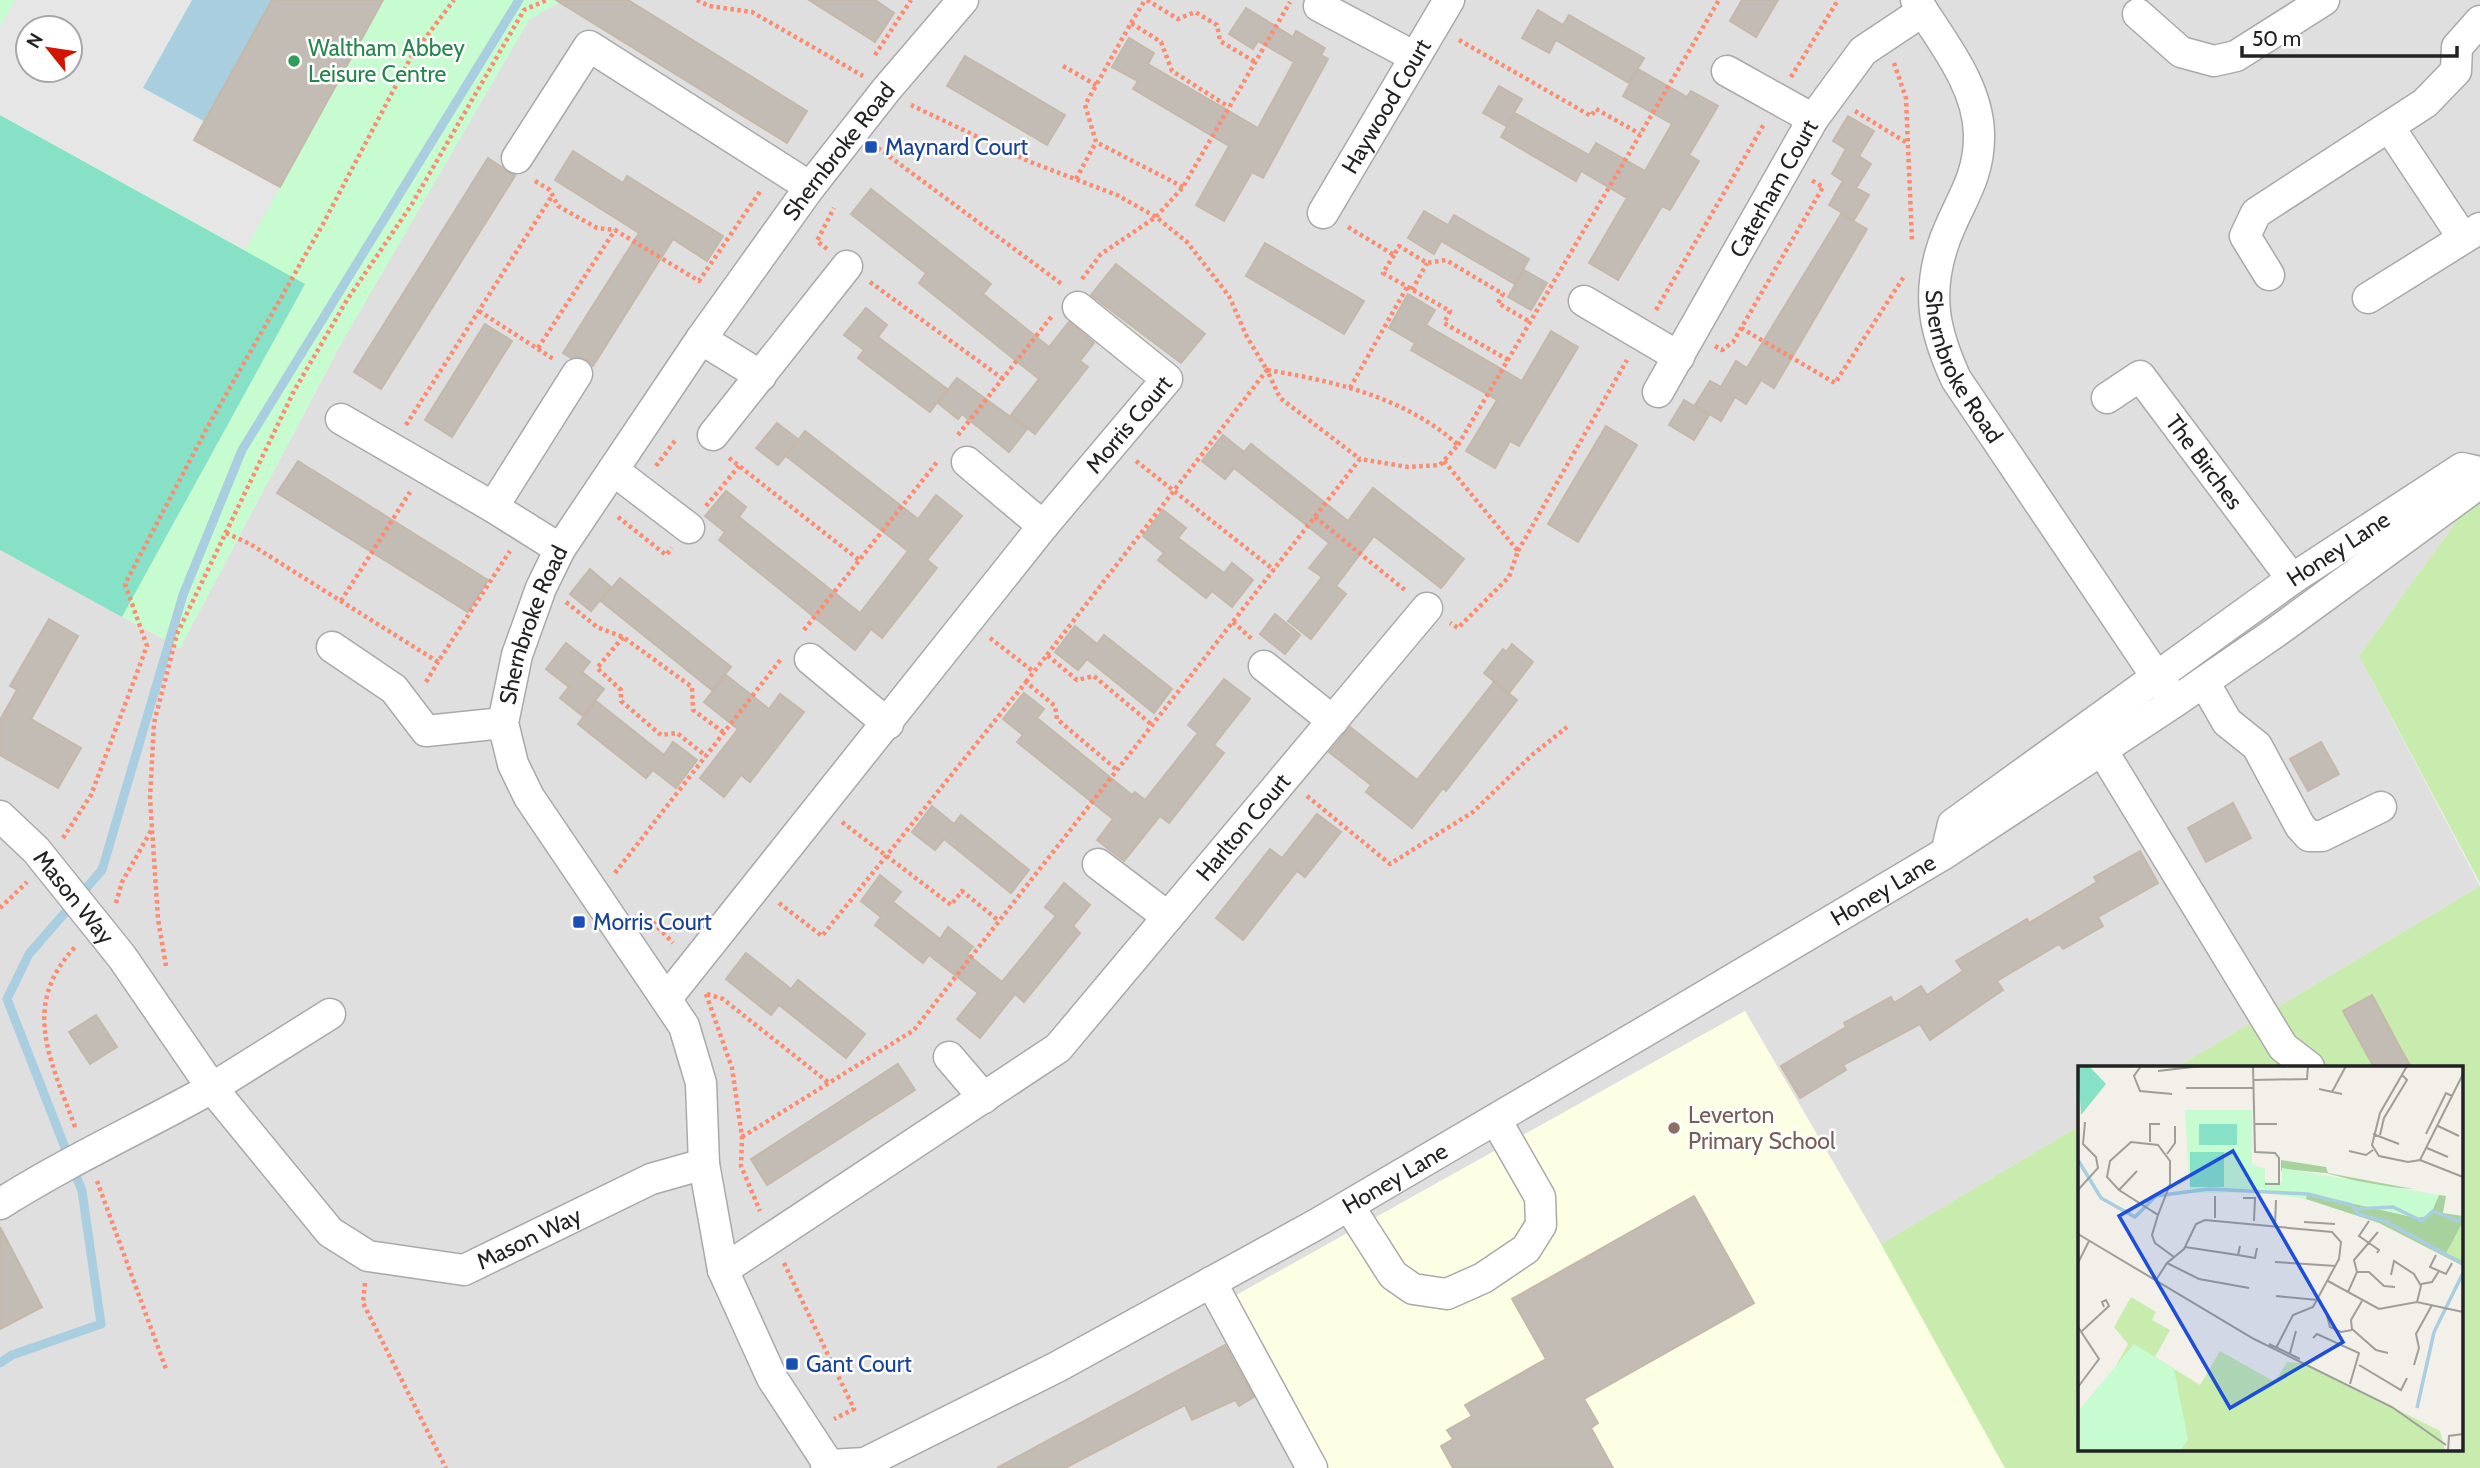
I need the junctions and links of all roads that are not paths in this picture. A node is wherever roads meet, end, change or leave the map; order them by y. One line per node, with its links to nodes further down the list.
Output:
1 (1449, 0): 8 (street, Haywood Court)
2 (2324, 0): 6 (street)
3 (955, 2): 13 (street, Shernbroke Road)
4 (1305, 3): 8 (street)
5 (1920, 6): 10 (street, Caterham Court); 43 (street, Shernbroke Road)
6 (2138, 14)
7 (2480, 21): 11 (street)
8 (1416, 57): 14 (street, Haywood Court)
9 (1727, 71): 10 (street)
10 (1822, 108): 22 (street, Caterham Court)
11 (2390, 128): 15 (street); 17 (street)
12 (517, 158): 13 (street)
13 (810, 187): 21 (street, Shernbroke Road)
14 (1323, 213)
15 (2472, 233): 19 (street)
16 (847, 266): 24 (street)
17 (2269, 275)
18 (1072, 297): 34 (street, Morris Court)
19 (2368, 298)
20 (1584, 301): 22 (street)
21 (701, 338): 24 (street); 30 (street, Shernbroke Road)
22 (1686, 345): 25 (street, Caterham Court)
23 (577, 374): 33 (street)
24 (761, 376): 28 (street)
25 (1658, 392)
26 (2107, 398): 37 (street, The Birches)
27 (341, 419): 33 (street)
28 (706, 441)
29 (954, 453): 34 (street)
30 (613, 470): 35 (street); 36 (street, Shernbroke Road)
31 (2480, 472): 37 (street, Honey Lane)
32 (2480, 482): 42 (street, Honey Lane)
33 (493, 506): 36 (street)
34 (1043, 526): 46 (street, Morris Court)
35 (689, 527)
36 (561, 549): 45 (street, Shernbroke Road)
37 (2292, 579): 43 (street, Honey Lane)
38 (1427, 608): 44 (street, Harlton Court)
39 (332, 647): 45 (street)
40 (797, 651): 46 (street)
41 (1264, 666): 44 (street)
42 (2204, 682): 43 (street, Honey Lane); 48 (street)
43 (2167, 690): 47 (street, Honey Lane); 50 (street, Honey Lane)
44 (1333, 721): 52 (street, Harlton Court)
45 (503, 723): 53 (street, Shernbroke Road)
46 (888, 724): 53 (street, Morris Court)
47 (2102, 750): 50 (street, Honey Lane); 56 (street)
48 (2381, 807)
49 (0, 816): 57 (street, Mason Way)
50 (1947, 852): 59 (street, Honey Lane)
51 (1098, 864): 52 (street)
52 (1168, 917): 58 (street, Harlton Court)
53 (667, 998): 60 (street, Shernbroke Road)
54 (330, 1013): 57 (street)
55 (948, 1057): 58 (street)
56 (2308, 1066)
57 (212, 1088): 60 (street, Mason Way); 61 (street)
58 (984, 1098): 63 (street)
59 (1496, 1120): 62 (street, Honey Lane); 62 (street)
60 (704, 1164): 63 (street, Shernbroke Road)
61 (0, 1204)
62 (1349, 1206): 64 (street, Honey Lane)
63 (723, 1270): 65 (street, Shernbroke Road)
64 (1211, 1282): 65 (street, Honey Lane); 66 (street)
65 (827, 1466)
66 (1312, 1468)

